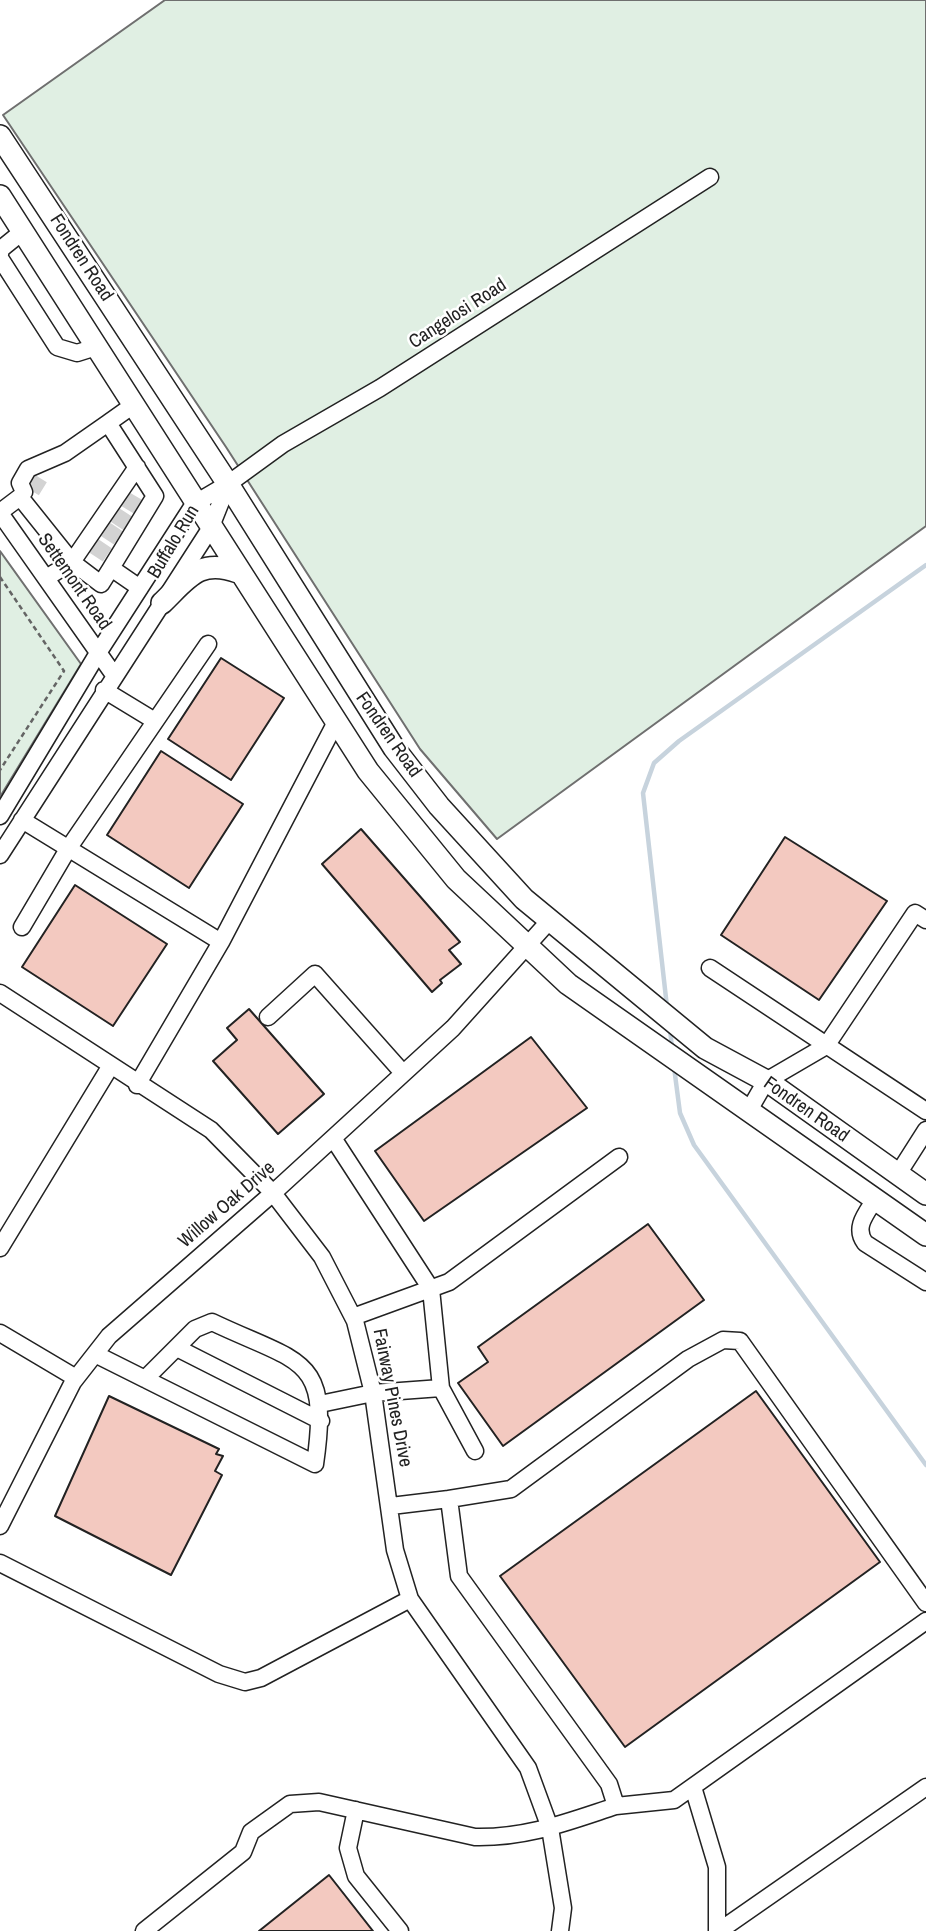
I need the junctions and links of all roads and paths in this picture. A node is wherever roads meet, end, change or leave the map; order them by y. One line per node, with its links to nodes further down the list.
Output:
1 (2, 142): 6 (main road, Fondren Road)
2 (710, 177): 11 (street, Cangelosi Road)
3 (0, 196): 4 (main road, Fondren Road)
4 (22, 232): 5 (street); 7 (main road, Fondren Road)
5 (0, 256): 7 (street)
6 (126, 328): 7 (main road); 11 (main road, Fondren Road)
7 (96, 347): 8 (main road, Fondren Road)
8 (132, 406): 9 (street); 13 (main road, Fondren Road)
9 (108, 423): 10 (street); 12 (street)
10 (137, 467): 16 (street); 17 (street)
11 (228, 484): 13 (street, Buffalo Run); 15 (street, Buffalo Run); 29 (main road, Fondren Road)
12 (31, 485): 14 (street); 17 (street)
13 (194, 504): 15 (main road, Fondren Road); 21 (street, Buffalo Run)
14 (0, 512): 20 (street, Settemont Road)
15 (210, 529): 18 (main road, Fondren Road); 22 (street, Buffalo Run)
16 (112, 561): 17 (street); 21 (street)
17 (72, 562): 20 (street)
18 (238, 572): 22 (main road); 28 (main road, Fondren Road)
19 (0, 577): 30 (path)
20 (46, 578): 24 (street, Settemont Road)
21 (140, 588): 24 (street, Buffalo Run)
22 (162, 603): 25 (street, Buffalo Run)
23 (208, 644): 27 (street)
24 (98, 653): 25 (street, Settemont Road); 32 (street, Buffalo Run)
25 (114, 675): 26 (street, Buffalo Run)
26 (104, 690): 27 (street); 33 (street, Buffalo Run)
27 (155, 721): 34 (street)
28 (336, 722): 31 (main road, Fondren Road); 39 (street)
29 (394, 748): 31 (main road); 36 (main road, Fondren Road)
30 (0, 770)
31 (368, 771): 40 (main road, Fondren Road)
32 (0, 816)
33 (22, 820): 34 (street); 35 (street, Buffalo Run)
34 (68, 849): 38 (street); 39 (street)
35 (0, 855)
36 (551, 919): 40 (street, Willow Oak Drive); 47 (main road, Fondren Road)
37 (926, 920): 44 (street)
38 (22, 927)
39 (221, 942): 48 (street)
40 (526, 947): 46 (street, Willow Oak Drive); 50 (main road, Fondren Road)
41 (710, 968): 44 (street)
42 (0, 993): 45 (street, Fairway Pines Drive)
43 (268, 1017): 46 (street)
44 (826, 1046): 47 (street); 49 (street)
45 (110, 1067): 48 (street, Fairway Pines Drive); 59 (street)
46 (403, 1073): 52 (street, Willow Oak Drive)
47 (766, 1081): 50 (street); 54 (main road, Fondren Road)
48 (137, 1085): 55 (street, Fairway Pines Drive)
49 (926, 1111)
50 (748, 1112): 57 (main road, Fondren Road)
51 (926, 1130): 54 (street)
52 (333, 1138): 55 (street, Willow Oak Drive); 61 (street)
53 (619, 1157): 61 (street)
54 (902, 1177): 56 (main road, Fondren Road); 57 (main road)
55 (273, 1193): 62 (street, Fairway Pines Drive); 65 (street, Willow Oak Drive)
56 (926, 1194)
57 (880, 1205): 58 (main road, Fondren Road); 60 (street)
58 (926, 1235)
59 (0, 1248)
60 (926, 1282)
61 (431, 1289): 62 (street); 68 (street)
62 (353, 1317): 69 (street, Fairway Pines Drive)
63 (0, 1333): 66 (street)
64 (177, 1348): 67 (street); 70 (street); 71 (street)
65 (95, 1354): 66 (street, Willow Oak Drive); 67 (street)
66 (76, 1378): 75 (street, Willow Oak Drive)
67 (145, 1379): 71 (street)
68 (441, 1388): 69 (street); 72 (street)
69 (373, 1393): 70 (street); 74 (street, Fairway Pines Drive)
70 (320, 1404): 71 (street)
71 (321, 1421)
72 (475, 1451)
73 (449, 1500): 74 (street); 78 (street); 82 (street)
74 (391, 1506): 77 (street, Fairway Pines Drive)
75 (0, 1527)
76 (0, 1563): 77 (street)
77 (410, 1599): 84 (street, Fairway Pines Drive)
78 (926, 1603)
79 (926, 1621): 80 (street)
80 (693, 1787): 82 (street); 88 (street)
81 (926, 1787): 88 (street)
82 (617, 1806): 84 (street)
83 (356, 1810): 84 (street); 85 (street); 86 (street)
84 (550, 1828): 87 (street, Fairway Pines Drive)
85 (144, 1931)
86 (400, 1931)
87 (559, 1931)
88 (718, 1931)

